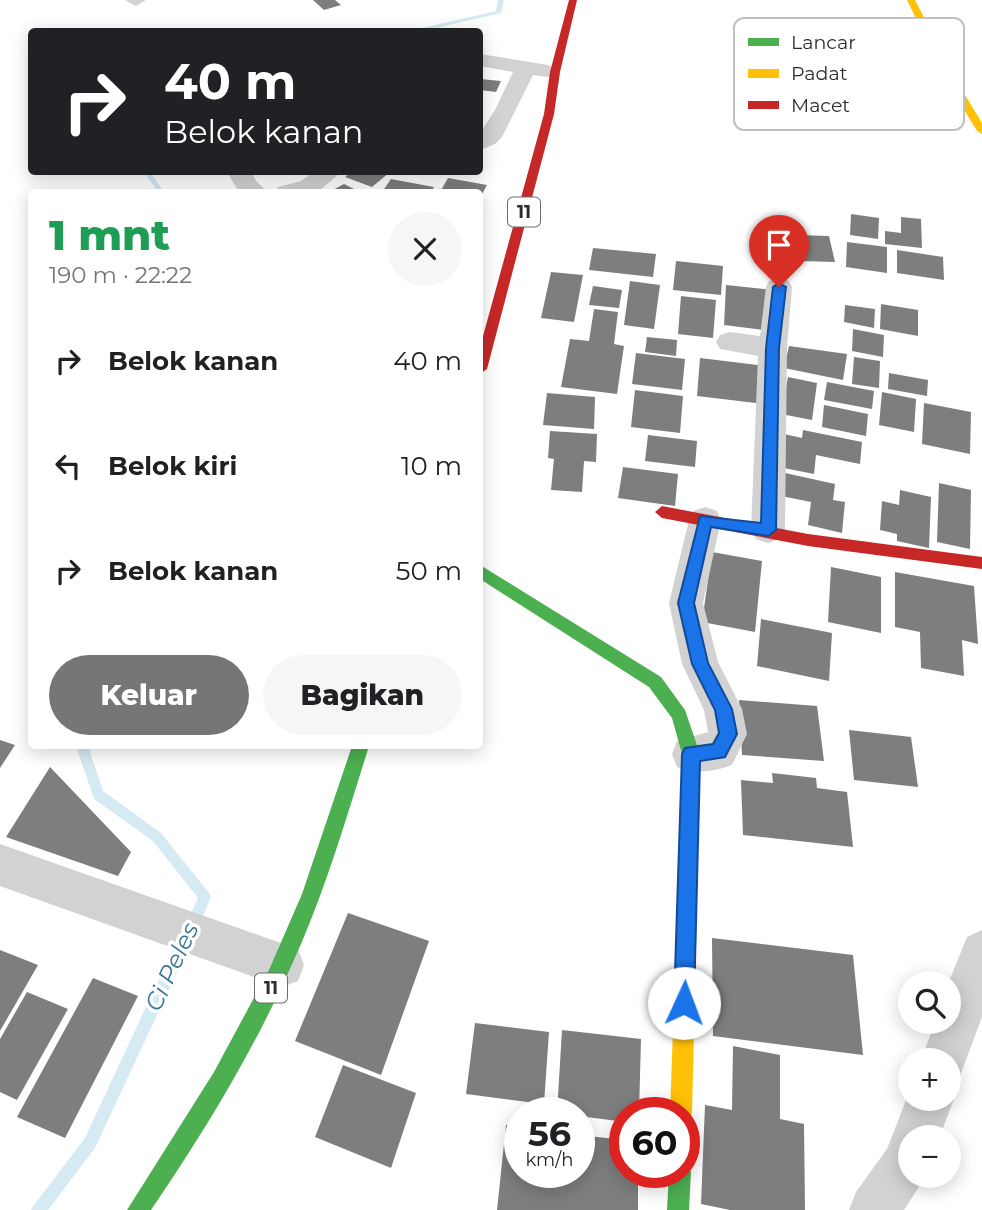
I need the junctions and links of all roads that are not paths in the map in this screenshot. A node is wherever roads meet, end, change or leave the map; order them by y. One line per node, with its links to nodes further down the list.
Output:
1 (573, 0): 6 (main road, 11)
2 (911, 0): 3 (main road)
3 (920, 18)
4 (483, 61): 5 (street)
5 (525, 69): 6 (street); 9 (street)
6 (555, 72): 17 (main road, 11)
7 (964, 101): 8 (main road)
8 (982, 131)
9 (483, 142)
10 (241, 175): 12 (street)
11 (325, 175): 13 (street)
12 (251, 189)
13 (298, 189)
14 (779, 287): 16 (street)
15 (730, 342): 16 (street)
16 (773, 348): 20 (street)
17 (483, 358)
18 (662, 512): 19 (main road)
19 (705, 520): 20 (main road); 24 (street)
20 (768, 530): 21 (main road)
21 (982, 563)
22 (483, 573): 24 (main road)
23 (359, 749): 27 (main road, 11)
24 (691, 754): 29 (main road)
25 (0, 864): 27 (street)
26 (982, 952): 28 (street)
27 (282, 965): 32 (main road, 11)
28 (948, 1048)
29 (681, 1097)
30 (898, 1174): 34 (street)
31 (679, 1188): 33 (main road)
32 (138, 1210)
33 (678, 1210)
34 (874, 1210)

